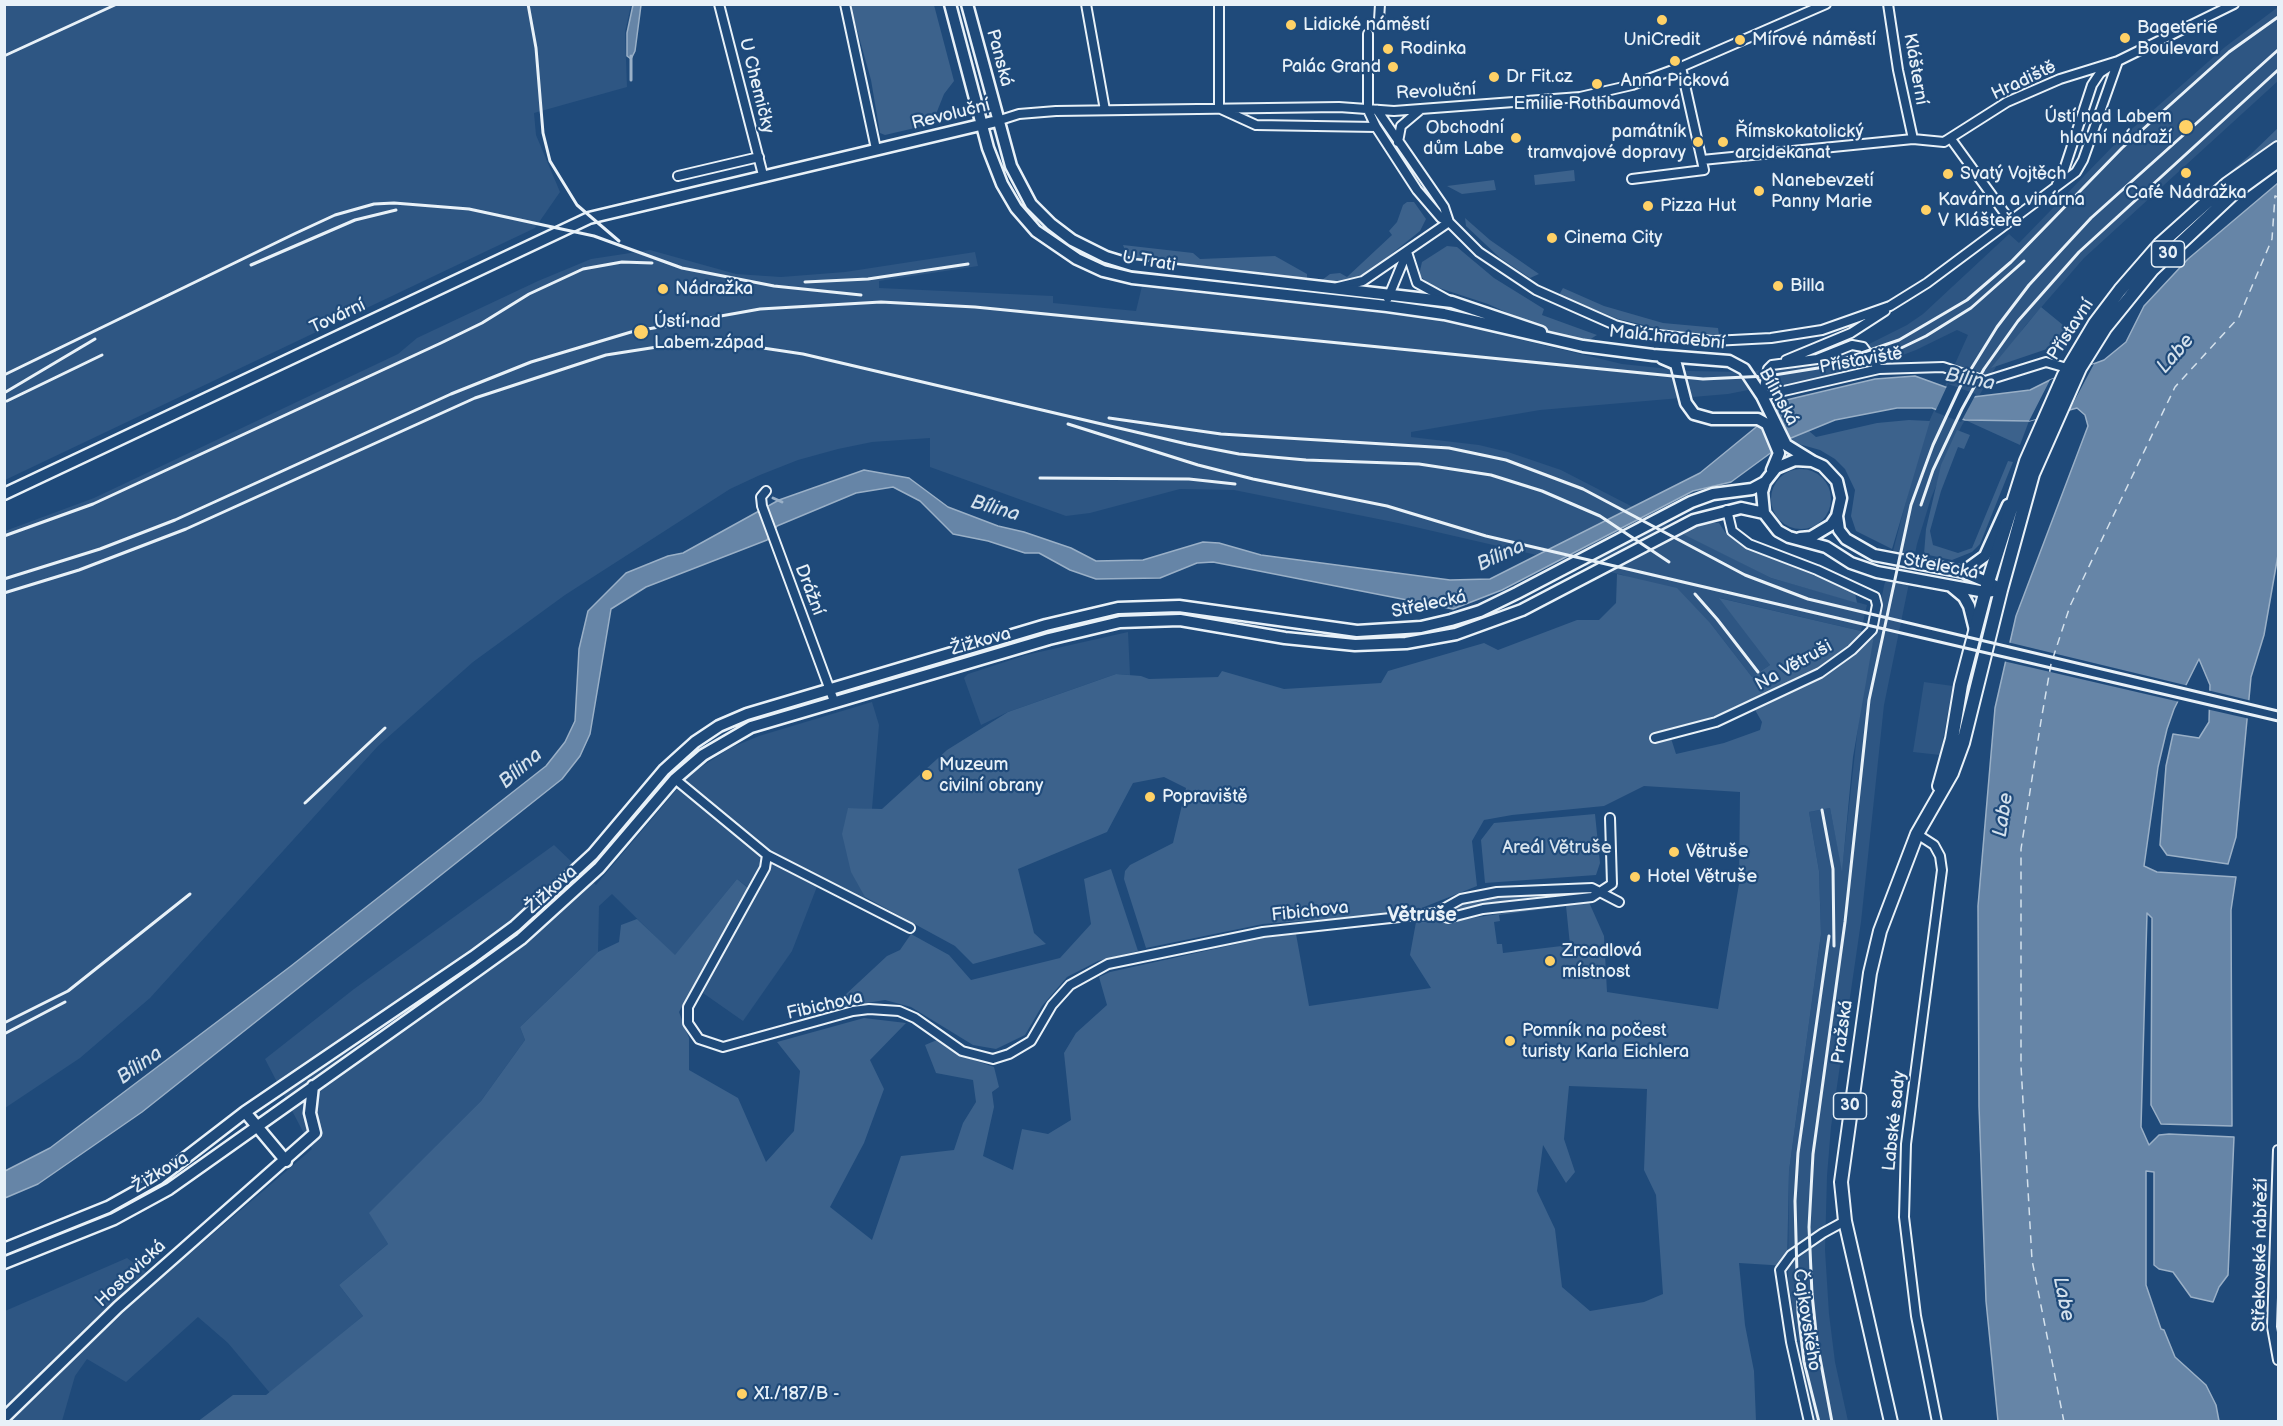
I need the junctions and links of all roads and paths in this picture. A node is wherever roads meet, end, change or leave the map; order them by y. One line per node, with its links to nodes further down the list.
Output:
1 (720, 4): 28 (street, U Chemičky)
2 (845, 4): 27 (street)
3 (950, 4): 21 (main road, Panská)
4 (967, 4): 20 (main road, Panská)
5 (1086, 4): 17 (street)
6 (1218, 4): 15 (street)
7 (1380, 4): 11 (street)
8 (1826, 4): 14 (street)
9 (1888, 4): 23 (street, Klášterní)
10 (2234, 4): 13 (street)
11 (1380, 20)
12 (1368, 34): 18 (street)
13 (2118, 61): 24 (street, Hradiště); 34 (street); 34 (street, Malá hradební)
14 (1681, 67): 16 (street, Revoluční); 29 (street)
15 (1219, 108): 17 (street, Revoluční); 18 (street, Revoluční); 22 (street, Revoluční)
16 (1421, 109): 19 (street, Revoluční); 25 (street)
17 (1105, 110): 20 (street, Revoluční)
18 (1368, 110): 19 (street, Revoluční); 22 (street)
19 (1377, 110): 25 (street, Malá hradební)
20 (997, 121): 21 (main road, Revoluční); 39 (main road, U Trati)
21 (982, 125): 27 (main road, Revoluční); 42 (main road, U Trati)
22 (1376, 127): 37 (street, Malá hradební)
23 (1913, 139): 24 (street); 29 (street)
24 (1951, 139): 36 (street)
25 (1399, 143): 37 (street, Malá hradební)
26 (2278, 148): 49 (main road, Přístavní / 30)
27 (876, 149): 32 (main road, Revoluční)
28 (759, 157): 31 (street); 32 (street, U Chemičky)
29 (1702, 160): 33 (street)
30 (2278, 161): 66 (main road, Přístavní / 30)
31 (678, 176)
32 (763, 176): 35 (main road, Revoluční)
33 (1632, 179)
34 (2056, 185): 36 (street, Malá hradební)
35 (694, 191): 58 (main road, Tovární)
36 (2009, 219): 43 (street, Malá hradební)
37 (1449, 222): 38 (street, U Trati); 43 (street, Malá hradební)
38 (1407, 252): 39 (street, U Trati); 40 (street); 41 (street, U Trati)
39 (1336, 288): 40 (main road, U Trati)
40 (1389, 293): 41 (main road, U Trati); 42 (street)
41 (1452, 302): 44 (main road, U Trati)
42 (1387, 306): 44 (main road, U Trati)
43 (1890, 306): 46 (street, Malá hradební)
44 (1584, 346): 45 (main road, Malá hradební)
45 (1653, 356): 47 (main road, Malá hradební); 51 (main road)
46 (1776, 364): 48 (street); 50 (street)
47 (1744, 369): 50 (main road, Bílinská)
48 (1879, 369): 49 (street, Přístaviště); 50 (street, Přístaviště)
49 (2066, 371): 56 (main road, Přístavní / 30)
50 (1762, 396): 51 (main road); 52 (main road, Bílinská)
51 (1741, 417): 52 (main road)
52 (1766, 417): 53 (main road, Bílinská)
53 (1780, 443): 54 (main road, Bílinská); 55 (main road, Bílinská)
54 (1812, 461): 55 (main road, Střelecká); 61 (main road, Střelecká)
55 (1768, 478): 60 (main road); 67 (main road, Střelecká)
56 (2018, 483): 63 (main road); 65 (main road, Přístavní / 30)
57 (766, 491): 70 (street, Drážní)
58 (4, 494)
59 (1727, 510): 60 (main road, Střelecká); 68 (main road, Střelecká); 72 (street, Na Větruši)
60 (1764, 513): 62 (main road, Střelecká)
61 (1837, 516): 62 (main road); 63 (main road, Střelecká)
62 (1800, 538): 64 (main road, Střelecká)
63 (1963, 572): 65 (main road, Střelecká)
64 (1949, 586): 65 (main road, Střelecká); 69 (main road)
65 (1986, 587): 66 (main road, Střelecká); 69 (main road, Pražská / 30)
66 (2001, 590): 74 (main road, Pražská / 30)
67 (1144, 605): 70 (main road, Žižkova)
68 (1145, 620): 71 (main road, Žižkova)
69 (1975, 632): 74 (main road, Pražská / 30)
70 (830, 688): 71 (street, Drážní); 83 (main road, Žižkova)
71 (834, 701): 73 (main road, Žižkova)
72 (1656, 738)
73 (675, 779): 77 (street); 82 (main road, Žižkova)
74 (1936, 798): 76 (main road, Pražská / 30)
75 (1610, 818): 78 (street)
76 (1917, 834): 88 (main road, Pražská / 30); 96 (street, Labské sady)
77 (767, 855): 80 (street, Fibichova); 81 (street)
78 (1599, 892): 79 (street, Fibichova); 80 (street, Fibichova); 80 (street, Fibichova)
79 (1619, 902)
80 (1436, 913)
81 (910, 928)
82 (313, 1086): 84 (main road, Žižkova); 87 (main road, Hostovická)
83 (245, 1112): 84 (main road); 89 (main road, Žižkova)
84 (258, 1128): 87 (main road); 90 (main road, Žižkova)
85 (2278, 1150): 86 (street, Střekovské nábřeží)
86 (2278, 1155): 91 (street, Střekovské nábřeží)
87 (286, 1161): 93 (main road, Hostovická)
88 (1845, 1221): 94 (street, Čajkovského); 95 (main road, Pražská / 30)
89 (4, 1249)
90 (4, 1263)
91 (2275, 1327): 92 (street, Střekovské nábřeží)
92 (2278, 1360)
93 (4, 1418)
94 (1809, 1422)
95 (1891, 1422)
96 (1937, 1422)

